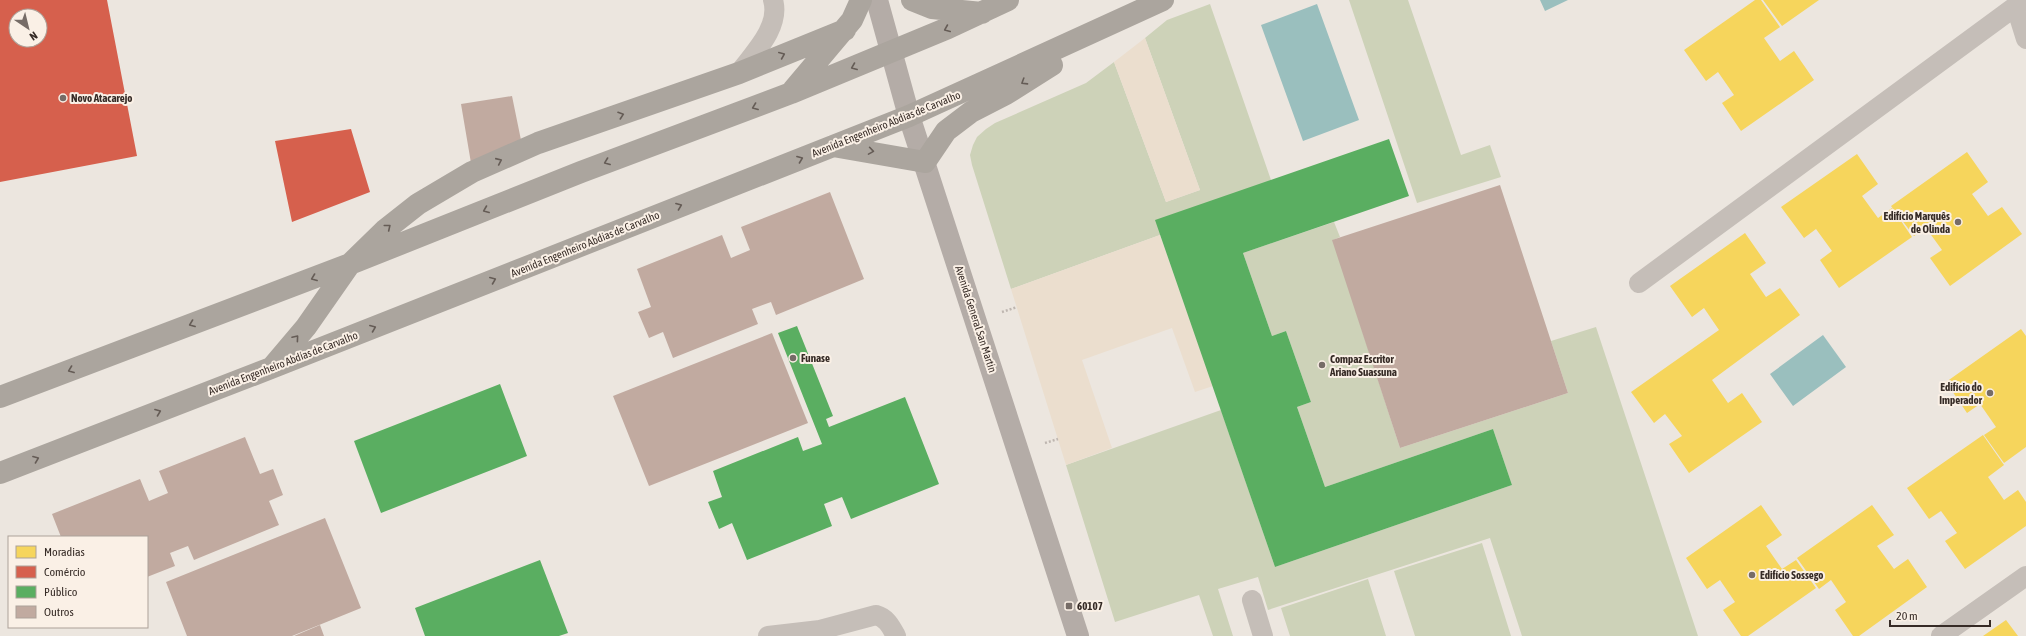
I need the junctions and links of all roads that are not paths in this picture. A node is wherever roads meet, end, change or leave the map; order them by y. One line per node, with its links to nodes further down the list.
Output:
1 (773, 0): 14 (lane)
2 (861, 0): 11 (highway)
3 (877, 0): 13 (main road, Avenida General San Martin)
4 (912, 0): 9 (highway)
5 (1008, 0): 9 (highway)
6 (1152, 0): 10 (highway)
7 (1163, 0): 10 (highway, Avenida Engenheiro Abdias de Carvalho)
8 (2020, 3): 12 (lane); 22 (lane)
9 (983, 13): 13 (highway, one-way to 13)
10 (1128, 17): 15 (highway, Avenida Engenheiro Abdias de Carvalho); 17 (highway, one-way to 17)
11 (845, 30): 14 (highway, one-way to 11); 16 (highway)
12 (2026, 39)
13 (890, 52): 16 (highway, one-way to 16); 18 (main road, Avenida General San Martin)
14 (739, 74): 21 (highway, one-way to 14)
15 (1003, 75): 17 (highway); 18 (highway, Avenida Engenheiro Abdias de Carvalho)
16 (791, 93): 21 (highway, one-way to 21)
17 (971, 112): 20 (highway)
18 (909, 116): 19 (highway, Avenida Engenheiro Abdias de Carvalho); 20 (main road, Avenida General San Martin)
19 (832, 146): 20 (highway, one-way to 20); 23 (highway, Avenida Engenheiro Abdias de Carvalho, one-way to 19)
20 (925, 162): 30 (main road, Avenida General San Martin)
21 (350, 264): 23 (highway, one-way to 21); 24 (highway, one-way to 24)
22 (1639, 284)
23 (271, 368): 25 (highway, Avenida Engenheiro Abdias de Carvalho, one-way to 23)
24 (0, 397)
25 (0, 473)
26 (2026, 576): 32 (lane)
27 (1252, 600): 31 (lane)
28 (768, 636): 29 (lane)
29 (896, 636)
30 (1078, 636)
31 (1263, 636)
32 (1941, 636)

